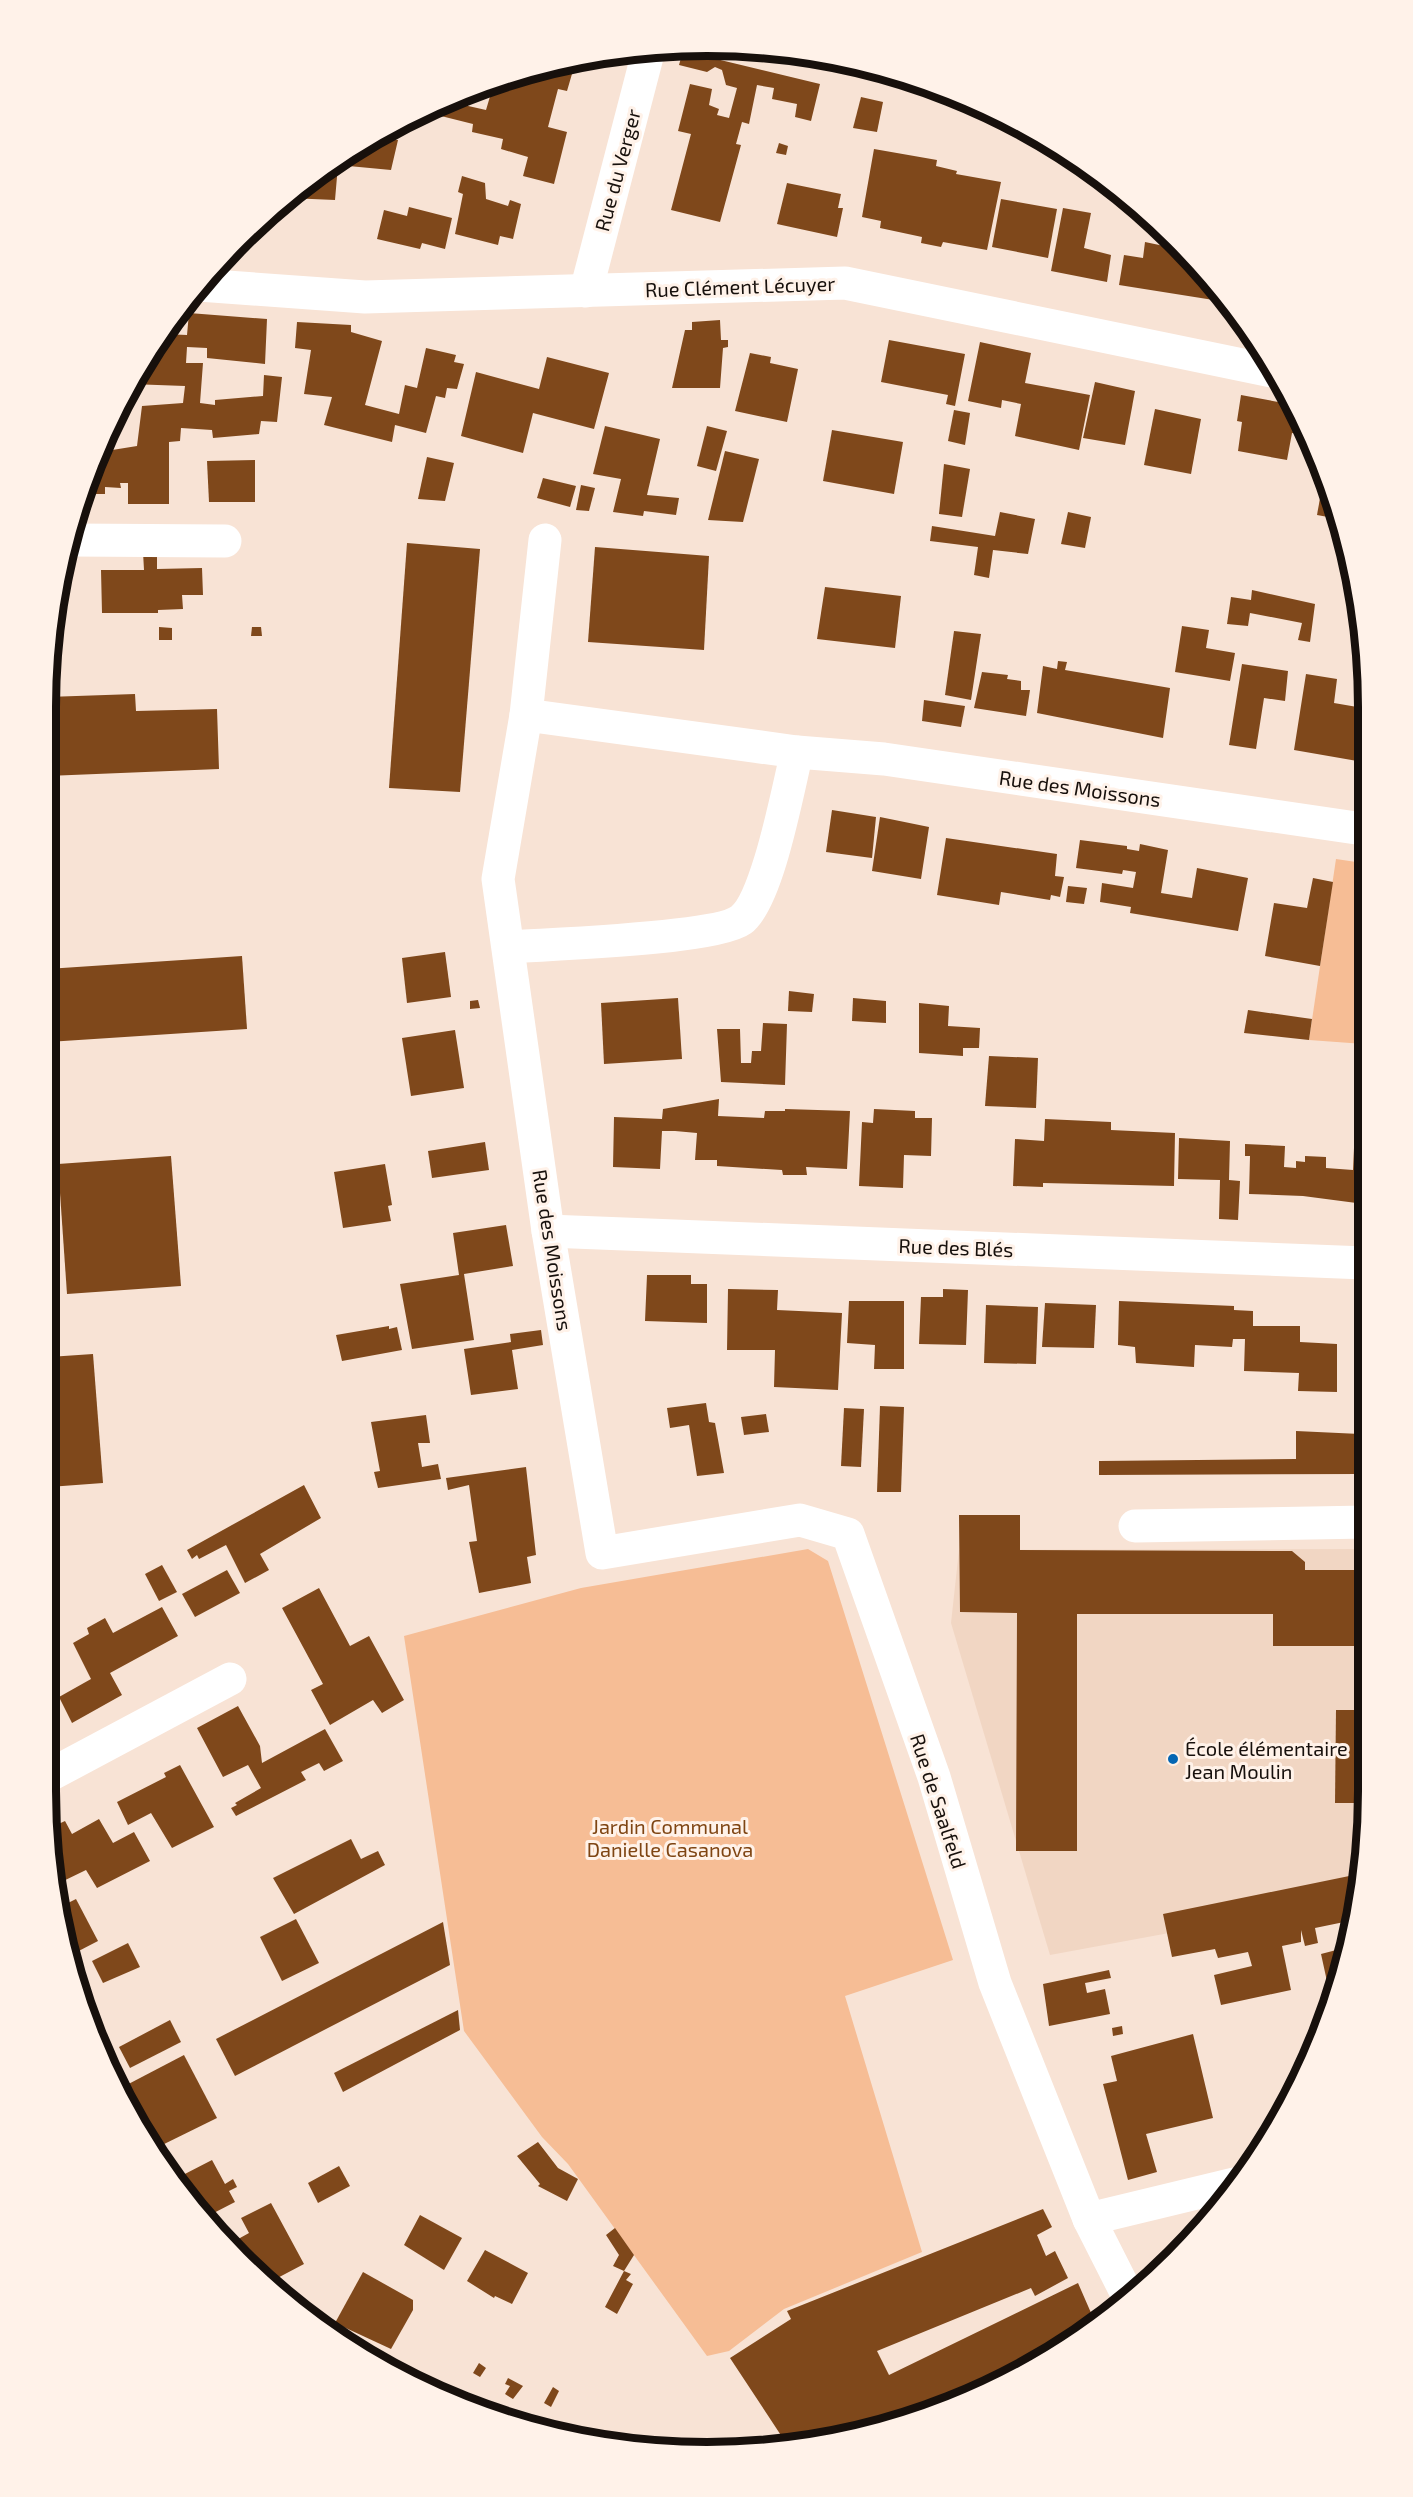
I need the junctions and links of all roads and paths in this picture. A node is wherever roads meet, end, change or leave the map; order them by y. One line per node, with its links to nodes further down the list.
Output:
1 (646, 59): 3 (street, Rue du Verger)
2 (210, 286): 3 (street, Rue Clément Lécuyer)
3 (586, 291): 4 (street, Rue Clément Lécuyer)
4 (1263, 369)
5 (78, 540): 7 (street)
6 (546, 540): 8 (street, Rue des Moissons)
7 (225, 541)
8 (526, 715): 9 (street, Rue des Moissons); 11 (street, Rue des Moissons)
9 (797, 752): 10 (street, Rue des Moissons); 11 (street)
10 (1358, 828)
11 (509, 947): 12 (street, Rue des Moissons)
12 (548, 1231): 13 (street, Rue des Blés); 16 (street, Rue des Moissons)
13 (1358, 1263)
14 (1358, 1522): 15 (street)
15 (1135, 1526)
16 (602, 1553): 20 (street, Rue de Saalfeld)
17 (230, 1678): 18 (street)
18 (56, 1772)
19 (1223, 2187): 20 (street)
20 (1089, 2219): 21 (street, Rue de Saalfeld)
21 (1125, 2289)

